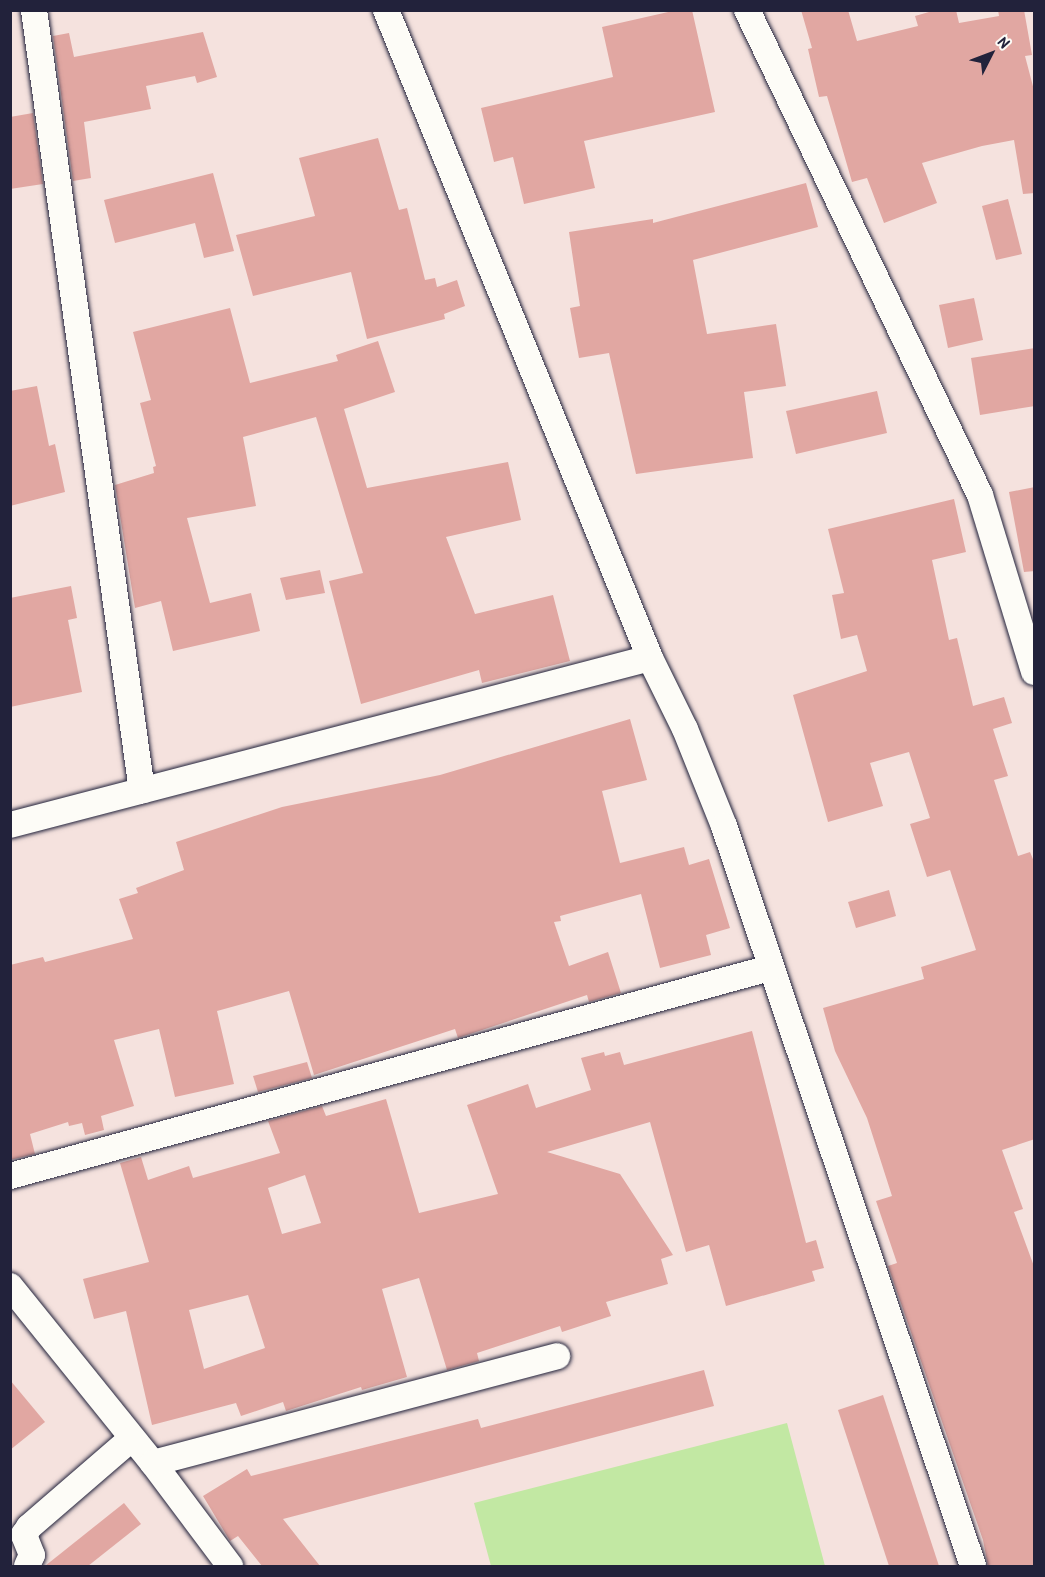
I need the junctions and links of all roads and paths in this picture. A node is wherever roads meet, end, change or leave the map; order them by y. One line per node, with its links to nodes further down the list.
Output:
1 (34, 10): 6 (street)
2 (386, 10): 4 (street)
3 (747, 10): 5 (street)
4 (650, 658): 6 (street); 8 (street)
5 (1035, 672)
6 (142, 791): 7 (street)
7 (10, 825)
8 (770, 968): 9 (street); 16 (street)
9 (10, 1176)
10 (15, 1300): 12 (street)
11 (557, 1356): 13 (street)
12 (132, 1438): 13 (street); 14 (street)
13 (153, 1463): 15 (street)
14 (27, 1566)
15 (230, 1566)
16 (973, 1566)

